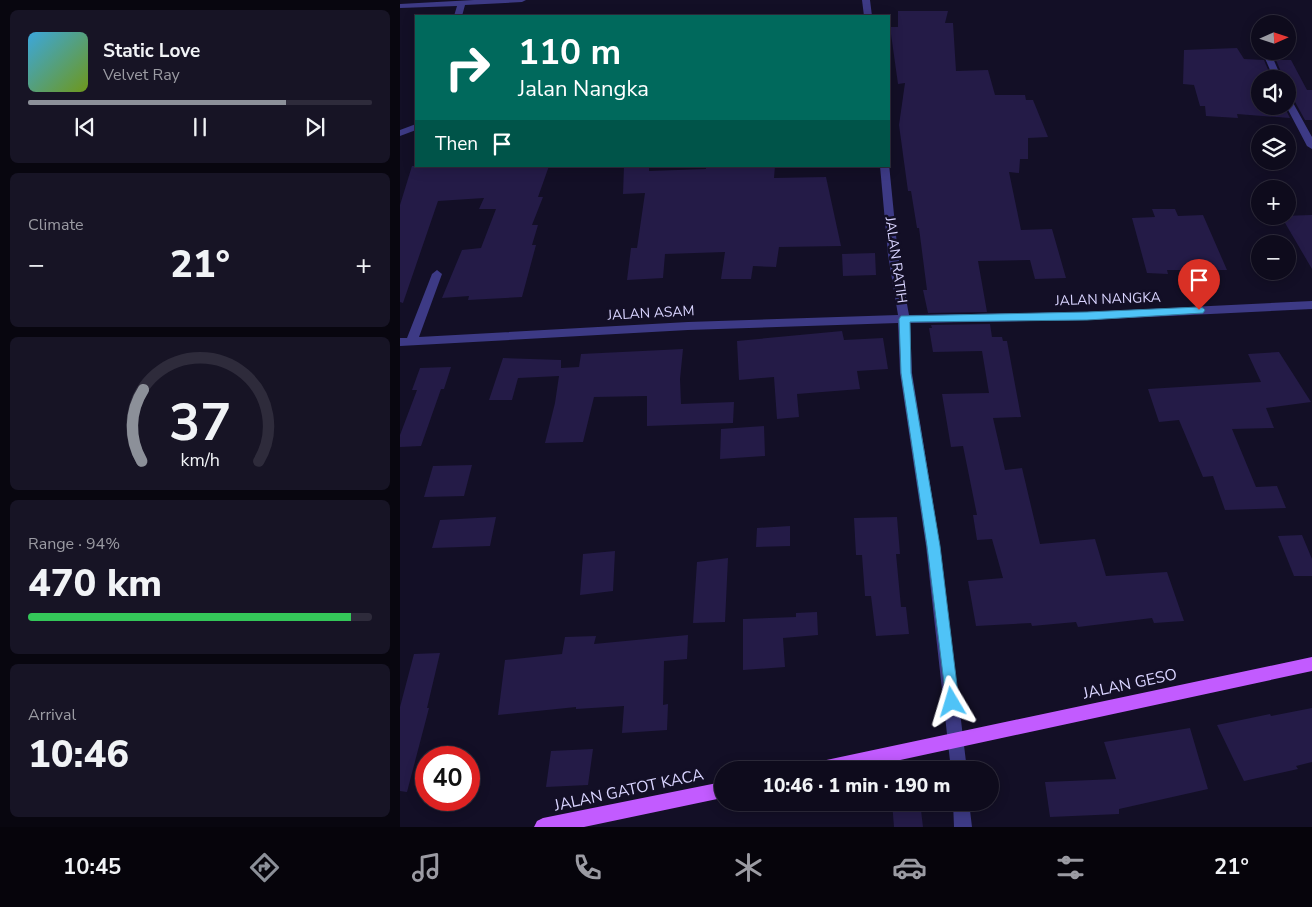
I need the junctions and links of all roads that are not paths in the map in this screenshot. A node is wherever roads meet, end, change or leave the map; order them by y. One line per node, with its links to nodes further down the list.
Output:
1 (522, 0): 3 (street)
2 (866, 0): 6 (street)
3 (462, 3): 4 (street); 5 (street)
4 (400, 6)
5 (458, 15)
6 (868, 15)
7 (1295, 115): 10 (street)
8 (415, 127): 9 (street)
9 (400, 133)
10 (1312, 146)
11 (886, 167): 14 (street, JALAN RATIH)
12 (437, 274): 15 (street)
13 (1312, 305): 14 (street, JALAN NANGKA)
14 (904, 319): 15 (street, JALAN ASAM); 18 (street, JALAN RATIH)
15 (412, 341): 16 (street, JALAN ASAM)
16 (400, 342)
17 (1312, 664): 18 (main road, JALAN GESO)
18 (957, 741): 19 (main road); 20 (street, JALAN RATIH)
19 (860, 761)
20 (958, 761)
21 (714, 792): 23 (main road, JALAN GATOT KACA)
22 (962, 811): 24 (street)
23 (543, 827)
24 (963, 827)

